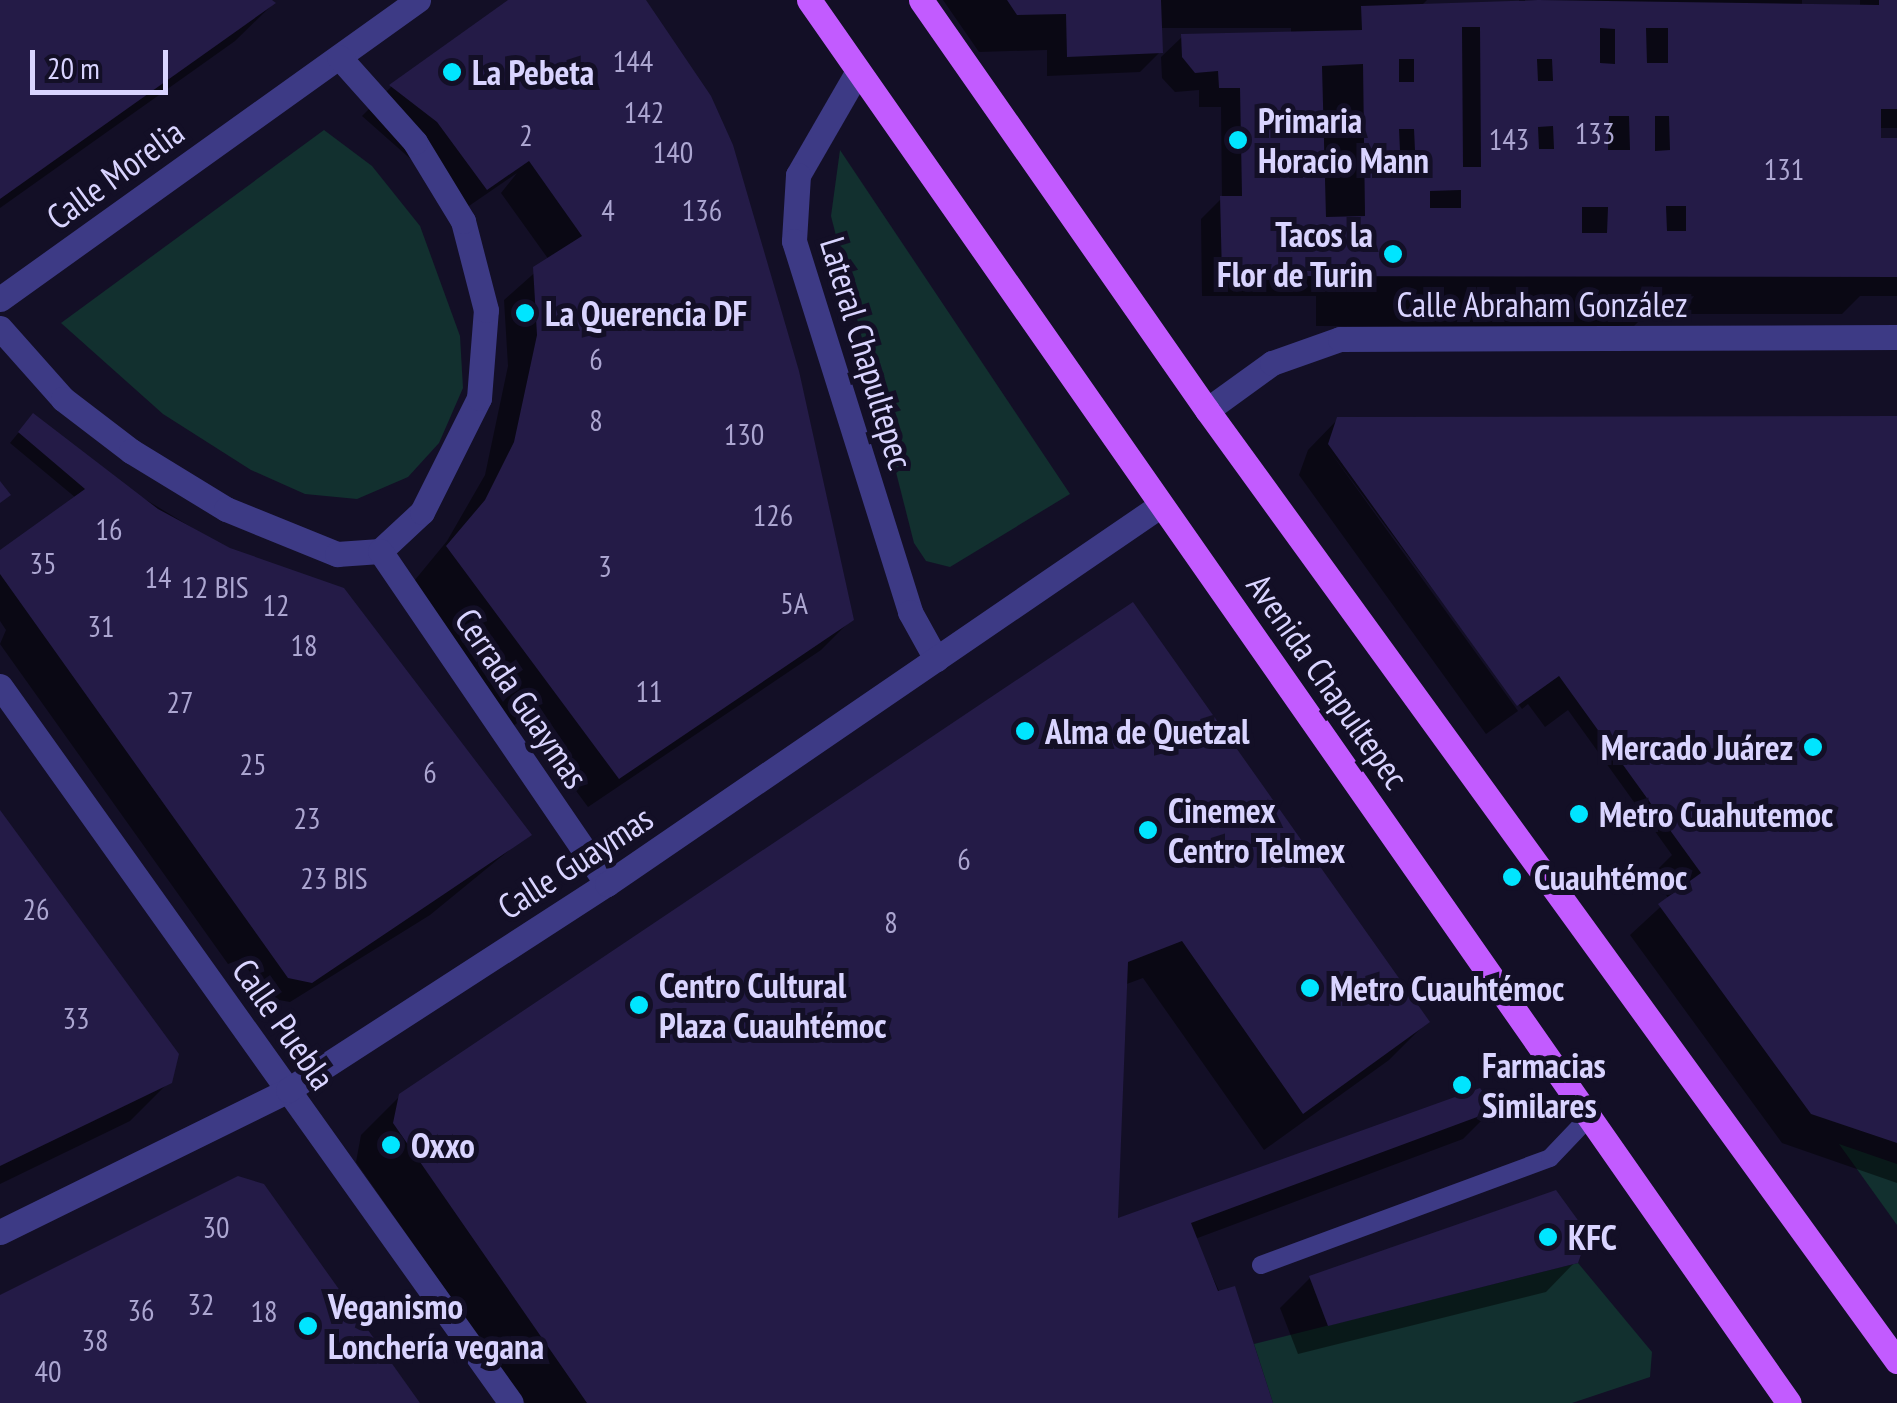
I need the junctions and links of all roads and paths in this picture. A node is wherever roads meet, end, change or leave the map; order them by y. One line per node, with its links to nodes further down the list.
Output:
1 (418, 0): 4 (street, Calle Morelia)
2 (809, 0): 5 (main road, Avenida Chapultepec)
3 (921, 0): 9 (main road, Avenida Chapultepec)
4 (339, 56): 6 (street, Calle Morelia); 11 (street)
5 (858, 70): 10 (main road, Avenida Chapultepec); 12 (street, Lateral Chapultepec)
6 (0, 299)
7 (0, 328): 11 (street)
8 (1897, 337): 9 (street, Calle Abraham González)
9 (1207, 410): 19 (main road, Avenida Chapultepec)
10 (1161, 505): 12 (street, Calle Guaymas); 16 (main road, Avenida Chapultepec)
11 (380, 551): 14 (street, Cerrada Guaymas)
12 (936, 659): 14 (street, Calle Guaymas)
13 (0, 686): 15 (street, Calle Puebla)
14 (607, 884): 15 (street, Calle Guaymas)
15 (288, 1090): 17 (street, Calle Guaymas); 20 (street, Calle Puebla)
16 (1589, 1117): 18 (lane); 21 (main road, Avenida Chapultepec)
17 (0, 1232)
18 (1261, 1265)
19 (1897, 1361)
20 (511, 1403)
21 (1789, 1403)

